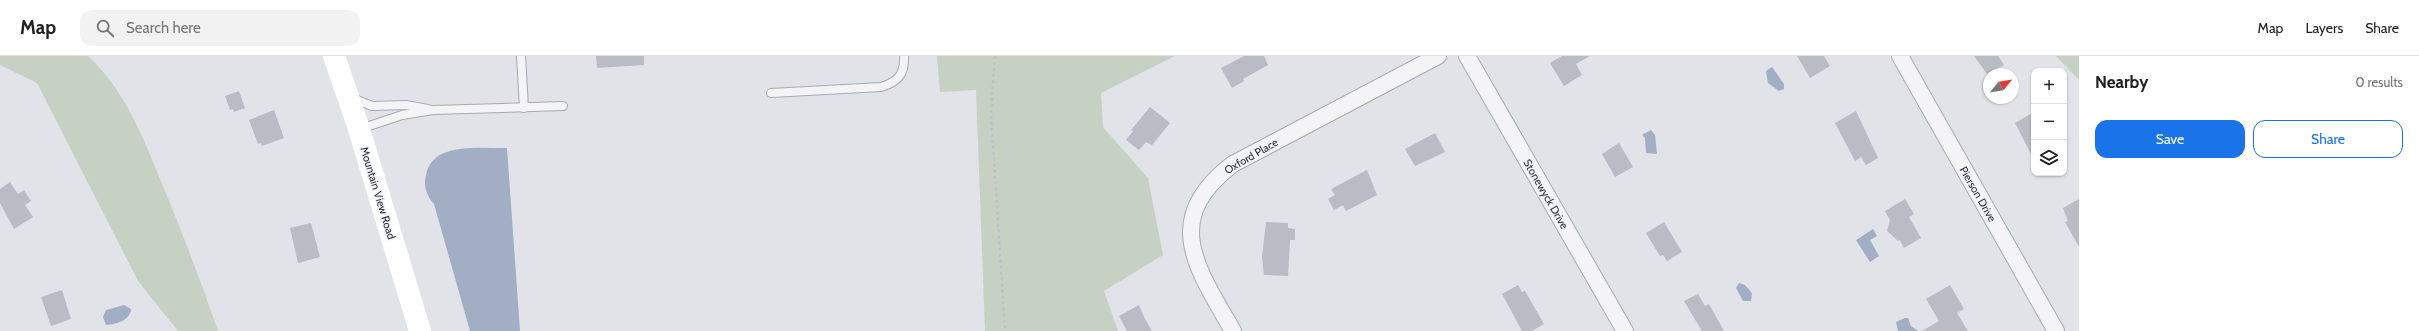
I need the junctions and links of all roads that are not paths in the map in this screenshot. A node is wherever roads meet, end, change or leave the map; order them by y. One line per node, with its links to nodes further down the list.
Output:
1 (334, 56): 8 (street, Mountain View Road)
2 (521, 56): 10 (lane)
3 (904, 56): 7 (lane)
4 (1438, 56): 14 (street, Oxford Place)
5 (1467, 56): 15 (street, Stonewyck Drive)
6 (1900, 56): 16 (street, Pierson Drive)
7 (771, 93)
8 (347, 95): 11 (lane); 12 (street, Mountain View Road)
9 (563, 106): 10 (lane)
10 (524, 108): 11 (lane)
11 (433, 110): 12 (lane)
12 (359, 129): 13 (street, Mountain View Road)
13 (420, 331)
14 (1233, 331)
15 (1625, 331)
16 (2056, 331)

